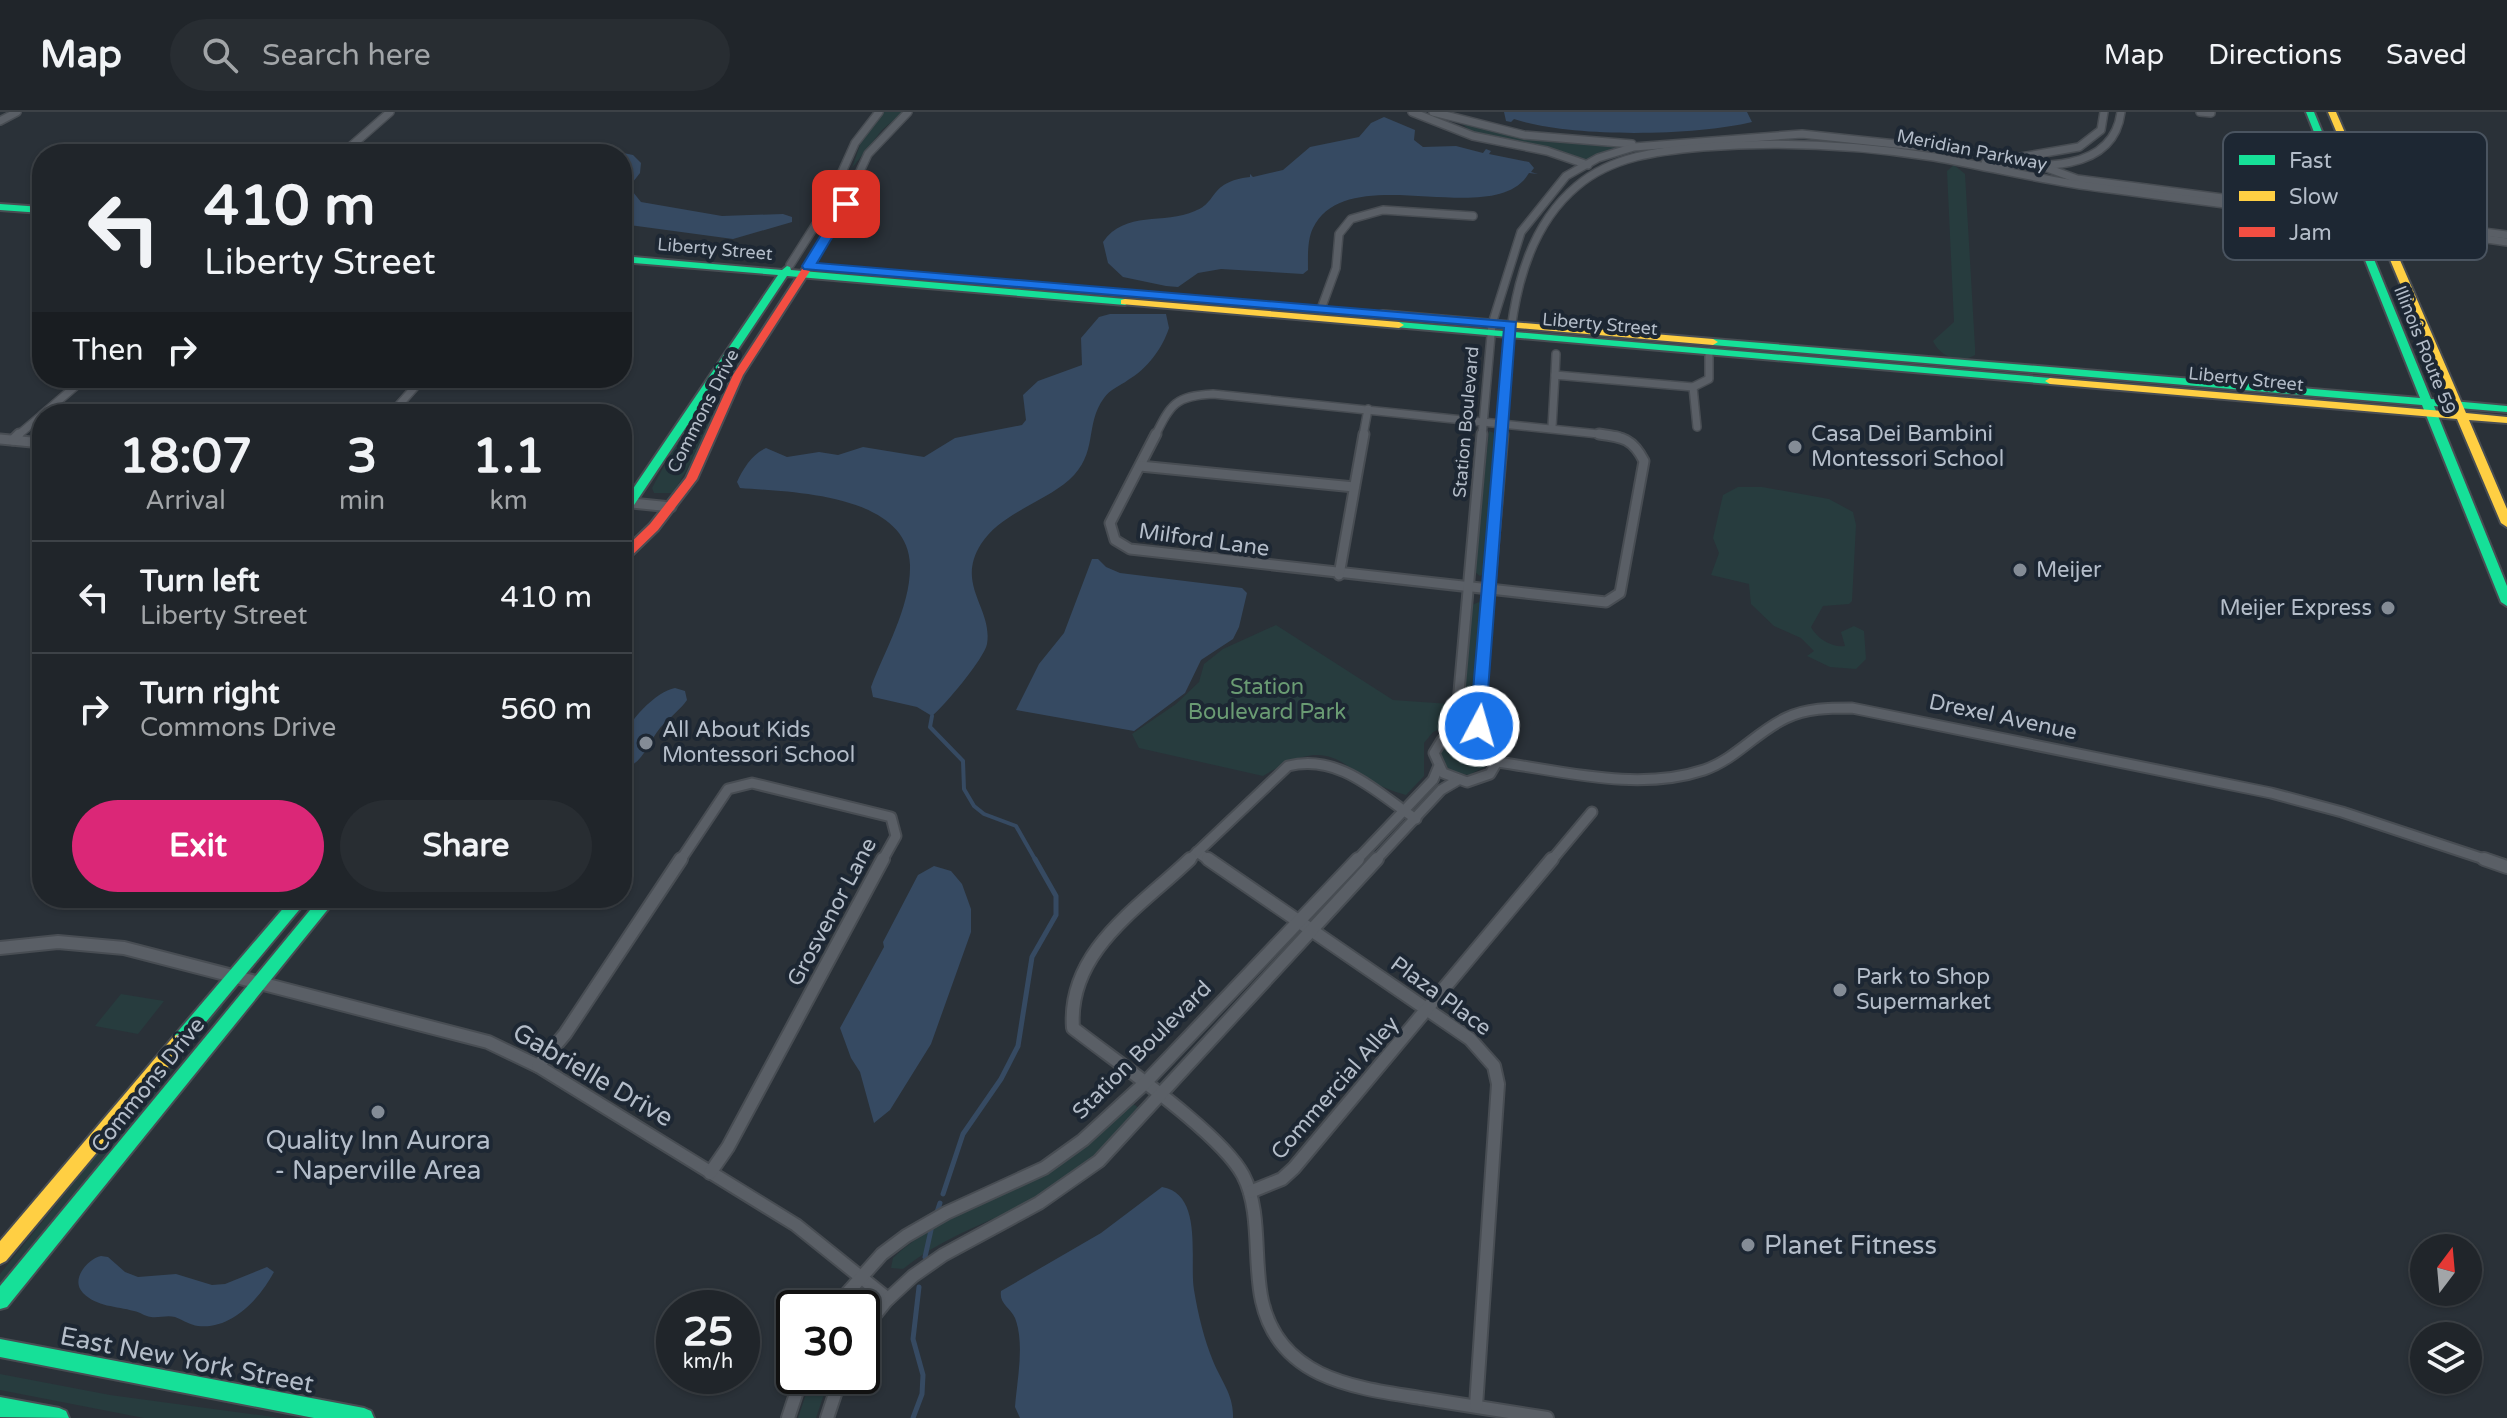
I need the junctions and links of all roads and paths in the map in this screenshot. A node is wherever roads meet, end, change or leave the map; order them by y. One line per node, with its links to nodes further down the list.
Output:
1 (17, 112): 17 (street)
2 (390, 112): 22 (street)
3 (879, 112): 48 (street, Commons Drive)
4 (1412, 112): 18 (street, Meridian Parkway)
5 (1423, 112): 16 (street, Meridian Parkway)
6 (1433, 112): 16 (street, Meridian Parkway)
7 (1446, 112): 8 (street, Meridian Parkway)
8 (1465, 112): 16 (street); 19 (street, Meridian Parkway)
9 (2104, 112): 25 (street)
10 (2121, 112): 27 (street)
11 (2200, 112): 15 (street)
12 (2310, 112): 20 (street, Illinois Route 59)
13 (2332, 112): 21 (street, Illinois Route 59)
14 (907, 113): 49 (street, Commons Drive)
15 (2211, 113)
16 (1456, 120): 18 (street); 19 (street, Meridian Parkway)
17 (0, 121)
18 (1447, 127): 24 (street, Meridian Parkway)
19 (1496, 129): 23 (street, Meridian Parkway)
20 (2318, 132)
21 (2341, 132)
22 (353, 144)
23 (1654, 144): 25 (street, Meridian Parkway); 28 (street, Meridian Parkway)
24 (1536, 149): 28 (street, Meridian Parkway); 31 (street)
25 (2017, 157): 29 (street, Meridian Parkway)
26 (1941, 159): 29 (street); 30 (street, Meridian Parkway); 36 (street, Meridian Parkway)
27 (2068, 162): 29 (street); 32 (street, Meridian Parkway)
28 (1584, 165): 30 (street, Meridian Parkway); 31 (street, Meridian Parkway)
29 (2036, 166): 32 (street, Meridian Parkway)
30 (1606, 167): 52 (street, Station Boulevard)
31 (1566, 176): 51 (street, Station Boulevard)
32 (2098, 181): 34 (street, Meridian Parkway)
33 (0, 198): 35 (street)
34 (2223, 199)
35 (32, 201)
36 (2223, 202)
37 (0, 207): 38 (street)
38 (32, 209)
39 (1473, 216): 50 (street)
40 (2487, 233): 41 (street)
41 (2507, 235)
42 (2487, 239): 43 (street)
43 (2507, 242)
44 (632, 252): 48 (street, Liberty Street)
45 (632, 260): 48 (street, Liberty Street)
46 (2369, 260): 61 (street, Illinois Route 59)
47 (2396, 260): 63 (street, Illinois Route 59)
48 (787, 269): 49 (street, Liberty Street); 76 (street, Commons Drive)
49 (805, 270): 50 (street, Liberty Street); 51 (street, Liberty Street); 78 (street, Commons Drive)
50 (1321, 309): 51 (street, Liberty Street)
51 (1492, 328): 52 (street, Liberty Street); 66 (street, Station Boulevard)
52 (1510, 330): 53 (street, Liberty Street); 61 (street, Liberty Street); 67 (street, Station Boulevard)
53 (1709, 352): 56 (street); 61 (street, Liberty Street)
54 (1556, 354): 55 (street)
55 (1555, 375): 56 (street); 69 (street)
56 (1693, 387): 70 (street)
57 (73, 388): 59 (street)
58 (414, 388): 60 (street)
59 (55, 404)
60 (400, 404)
61 (2429, 407): 63 (street); 84 (street, Illinois Route 59)
62 (1368, 409): 66 (street, Milford Lane); 74 (street, Milford Lane); 75 (street)
63 (2459, 409): 64 (street); 65 (street); 79 (street, Illinois Route 59)
64 (2507, 409)
65 (2507, 420)
66 (1484, 421): 67 (street, Milford Lane); 82 (street, Station Boulevard)
67 (1505, 423): 69 (street, Milford Lane); 83 (street, Station Boulevard)
68 (32, 424): 72 (street)
69 (1552, 427): 83 (street, Milford Lane)
70 (1697, 427)
71 (0, 439): 72 (street)
72 (13, 440): 73 (street)
73 (32, 442)
74 (1140, 466): 75 (street); 81 (street, Milford Lane)
75 (1354, 487): 81 (street)
76 (632, 496)
77 (632, 506): 78 (street)
78 (671, 507): 80 (street, Commons Drive)
79 (2507, 523)
80 (632, 548)
81 (1339, 575): 82 (street, Milford Lane)
82 (1470, 589): 83 (street, Milford Lane); 85 (street, Station Boulevard)
83 (1491, 591): 86 (street, Station Boulevard)
84 (2507, 602)
85 (1460, 734): 86 (street); 88 (street)
86 (1477, 736): 87 (street)
87 (1497, 762): 89 (street); 96 (street, Drexel Avenue)
88 (1438, 768): 89 (street); 90 (street, Station Boulevard)
89 (1458, 780): 92 (street, Station Boulevard)
90 (1403, 811): 92 (street); 93 (street, Station Boulevard); 94 (street)
91 (1592, 812): 105 (street, Commercial Alley)
92 (1416, 819): 95 (street, Station Boulevard)
93 (1366, 850): 95 (street); 99 (street, Station Boulevard)
94 (1197, 852): 99 (street, Plaza Place); 108 (street)
95 (1378, 858): 100 (street, Station Boulevard)
96 (2507, 867)
97 (293, 908): 102 (street, Commons Drive)
98 (321, 908): 103 (street, Commons Drive)
99 (1299, 921): 100 (street, Plaza Place); 104 (street, Station Boulevard)
100 (1312, 930): 105 (street, Plaza Place); 106 (street, Station Boulevard)
101 (0, 948): 102 (street, Gabrielle Drive)
102 (235, 977): 103 (street, Gabrielle Drive); 112 (street, Commons Drive)
103 (260, 983): 107 (street, Gabrielle Drive); 116 (street, Commons Drive)
104 (1222, 1001): 106 (street); 108 (street, Station Boulevard)
105 (1429, 1010): 111 (street, Commercial Alley); 121 (street, Plaza Place)
106 (1236, 1011): 109 (street, Station Boulevard)
107 (538, 1066): 110 (street, Gabrielle Drive); 110 (street, Grosvenor Lane)
108 (1144, 1084): 109 (street); 113 (street, Station Boulevard)
109 (1158, 1095): 111 (street); 115 (street, Station Boulevard)
110 (710, 1173): 113 (street, Gabrielle Drive)
111 (1250, 1192): 121 (street)
112 (0, 1255)
113 (861, 1275): 114 (street, Station Boulevard); 115 (street, Gabrielle Drive)
114 (849, 1290)
115 (888, 1299): 117 (street, Station Boulevard)
116 (0, 1300)
117 (880, 1309)
118 (0, 1348): 124 (street, East New York Street)
119 (796, 1394): 125 (street)
120 (835, 1394): 126 (street)
121 (1476, 1406): 127 (street)
122 (0, 1407): 123 (street)
123 (59, 1418)
124 (364, 1418)
125 (788, 1418)
126 (827, 1418)
127 (1547, 1418)

